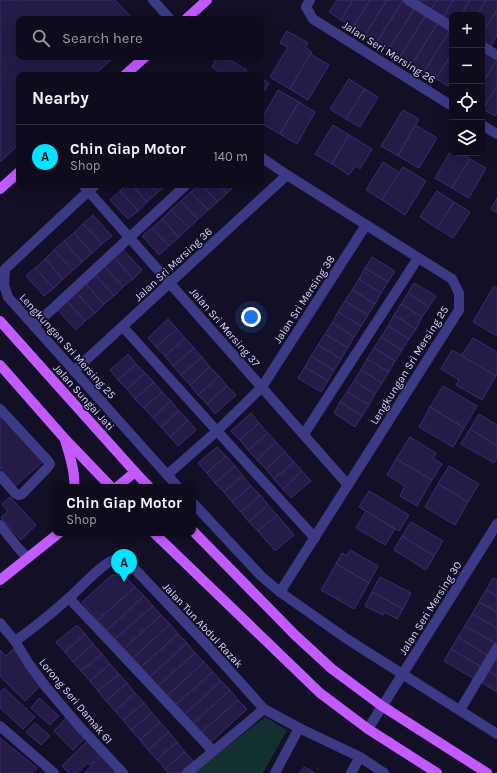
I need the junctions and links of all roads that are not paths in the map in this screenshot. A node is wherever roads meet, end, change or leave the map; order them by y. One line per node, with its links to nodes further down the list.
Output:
1 (207, 0): 6 (main road)
2 (310, 0): 12 (street, Jalan Seri Mersing 26)
3 (408, 0): 7 (street)
4 (159, 2): 5 (street)
5 (168, 16)
6 (189, 16)
7 (449, 25)
8 (485, 48): 9 (street)
9 (497, 55)
10 (142, 60): 11 (main road)
11 (128, 72)
12 (449, 104)
13 (485, 126): 14 (street)
14 (497, 134)
15 (264, 159): 17 (street, Lengkungan Sri Mersing 25)
16 (16, 175): 21 (main road)
17 (287, 175): 22 (street, Lengkungan Sri Mersing 25); 25 (street, Jalan Sri Mersing 36)
18 (88, 188): 27 (street, Lengkungan Sri Mersing 25)
19 (90, 188): 23 (street, Jalan Sri Mersing 37)
20 (183, 188): 23 (street)
21 (0, 189)
22 (366, 225): 24 (street, Lengkungan Sri Mersing 25); 31 (street, Jalan Sri Mersing 38)
23 (129, 237): 25 (street, Jalan Sri Mersing 37); 27 (street)
24 (418, 258): 34 (street); 44 (street, Lengkungan Sri Mersing 25)
25 (170, 283): 28 (street, Jalan Sri Mersing 36); 31 (street, Jalan Sri Mersing 37)
26 (0, 322): 36 (main road, Jalan Sungai Jati)
27 (34, 326): 30 (street, Lengkungan Sri Mersing 25)
28 (123, 327): 30 (street, Jalan Sri Mersing 36); 33 (street)
29 (0, 366): 35 (main road)
30 (74, 371): 37 (street, Lengkungan Sri Mersing 25)
31 (262, 387): 33 (street, Jalan Sri Mersing 38); 34 (street, Jalan Sri Mersing 37)
32 (0, 409): 38 (street)
33 (216, 431): 37 (street, Jalan Sri Mersing 38); 51 (street)
34 (304, 434): 44 (street, Jalan Sri Mersing 37)
35 (65, 439): 39 (main road); 40 (main road)
36 (135, 472): 41 (main road); 42 (main road)
37 (167, 475): 43 (street, Lengkungan Sri Mersing 25)
38 (0, 476)
39 (75, 484)
40 (108, 484)
41 (121, 484)
42 (146, 484)
43 (175, 484)
44 (348, 485): 51 (street, Lengkungan Sri Mersing 25)
45 (196, 506): 54 (street)
46 (497, 524): 59 (street, Jalan Seri Mersing 30)
47 (0, 525): 52 (street)
48 (196, 534): 60 (main road)
49 (55, 536): 52 (main road)
50 (155, 536): 65 (main road)
51 (315, 538): 54 (street, Lengkungan Sri Mersing 25)
52 (28, 558): 53 (main road)
53 (0, 580)
54 (280, 592): 59 (street)
55 (69, 598): 57 (street, Jalan Tun Abdul Razak); 61 (street, Jalan Tun Abdul Razak); 67 (street)
56 (0, 623): 57 (street, Lorong Seri Damak 61)
57 (15, 642): 70 (street, Lorong Seri Damak 61)
58 (497, 648): 62 (street)
59 (403, 674): 60 (street, Jalan Seri Mersing 30); 62 (street)
60 (382, 706): 65 (street, Jalan Seri Mersing 30); 76 (main road)
61 (264, 709): 64 (street, Jalan Tun Abdul Razak); 67 (street)
62 (460, 710): 66 (street)
63 (0, 726): 69 (street)
64 (299, 728): 68 (street, Jalan Tun Abdul Razak); 72 (street)
65 (368, 728): 75 (main road)
66 (497, 734)
67 (213, 751): 71 (street)
68 (360, 757): 73 (street); 74 (street, Jalan Tun Abdul Razak)
69 (54, 773)
70 (124, 773)
71 (187, 773)
72 (275, 773)
73 (351, 773)
74 (384, 773)
75 (437, 773)
76 (487, 773)

